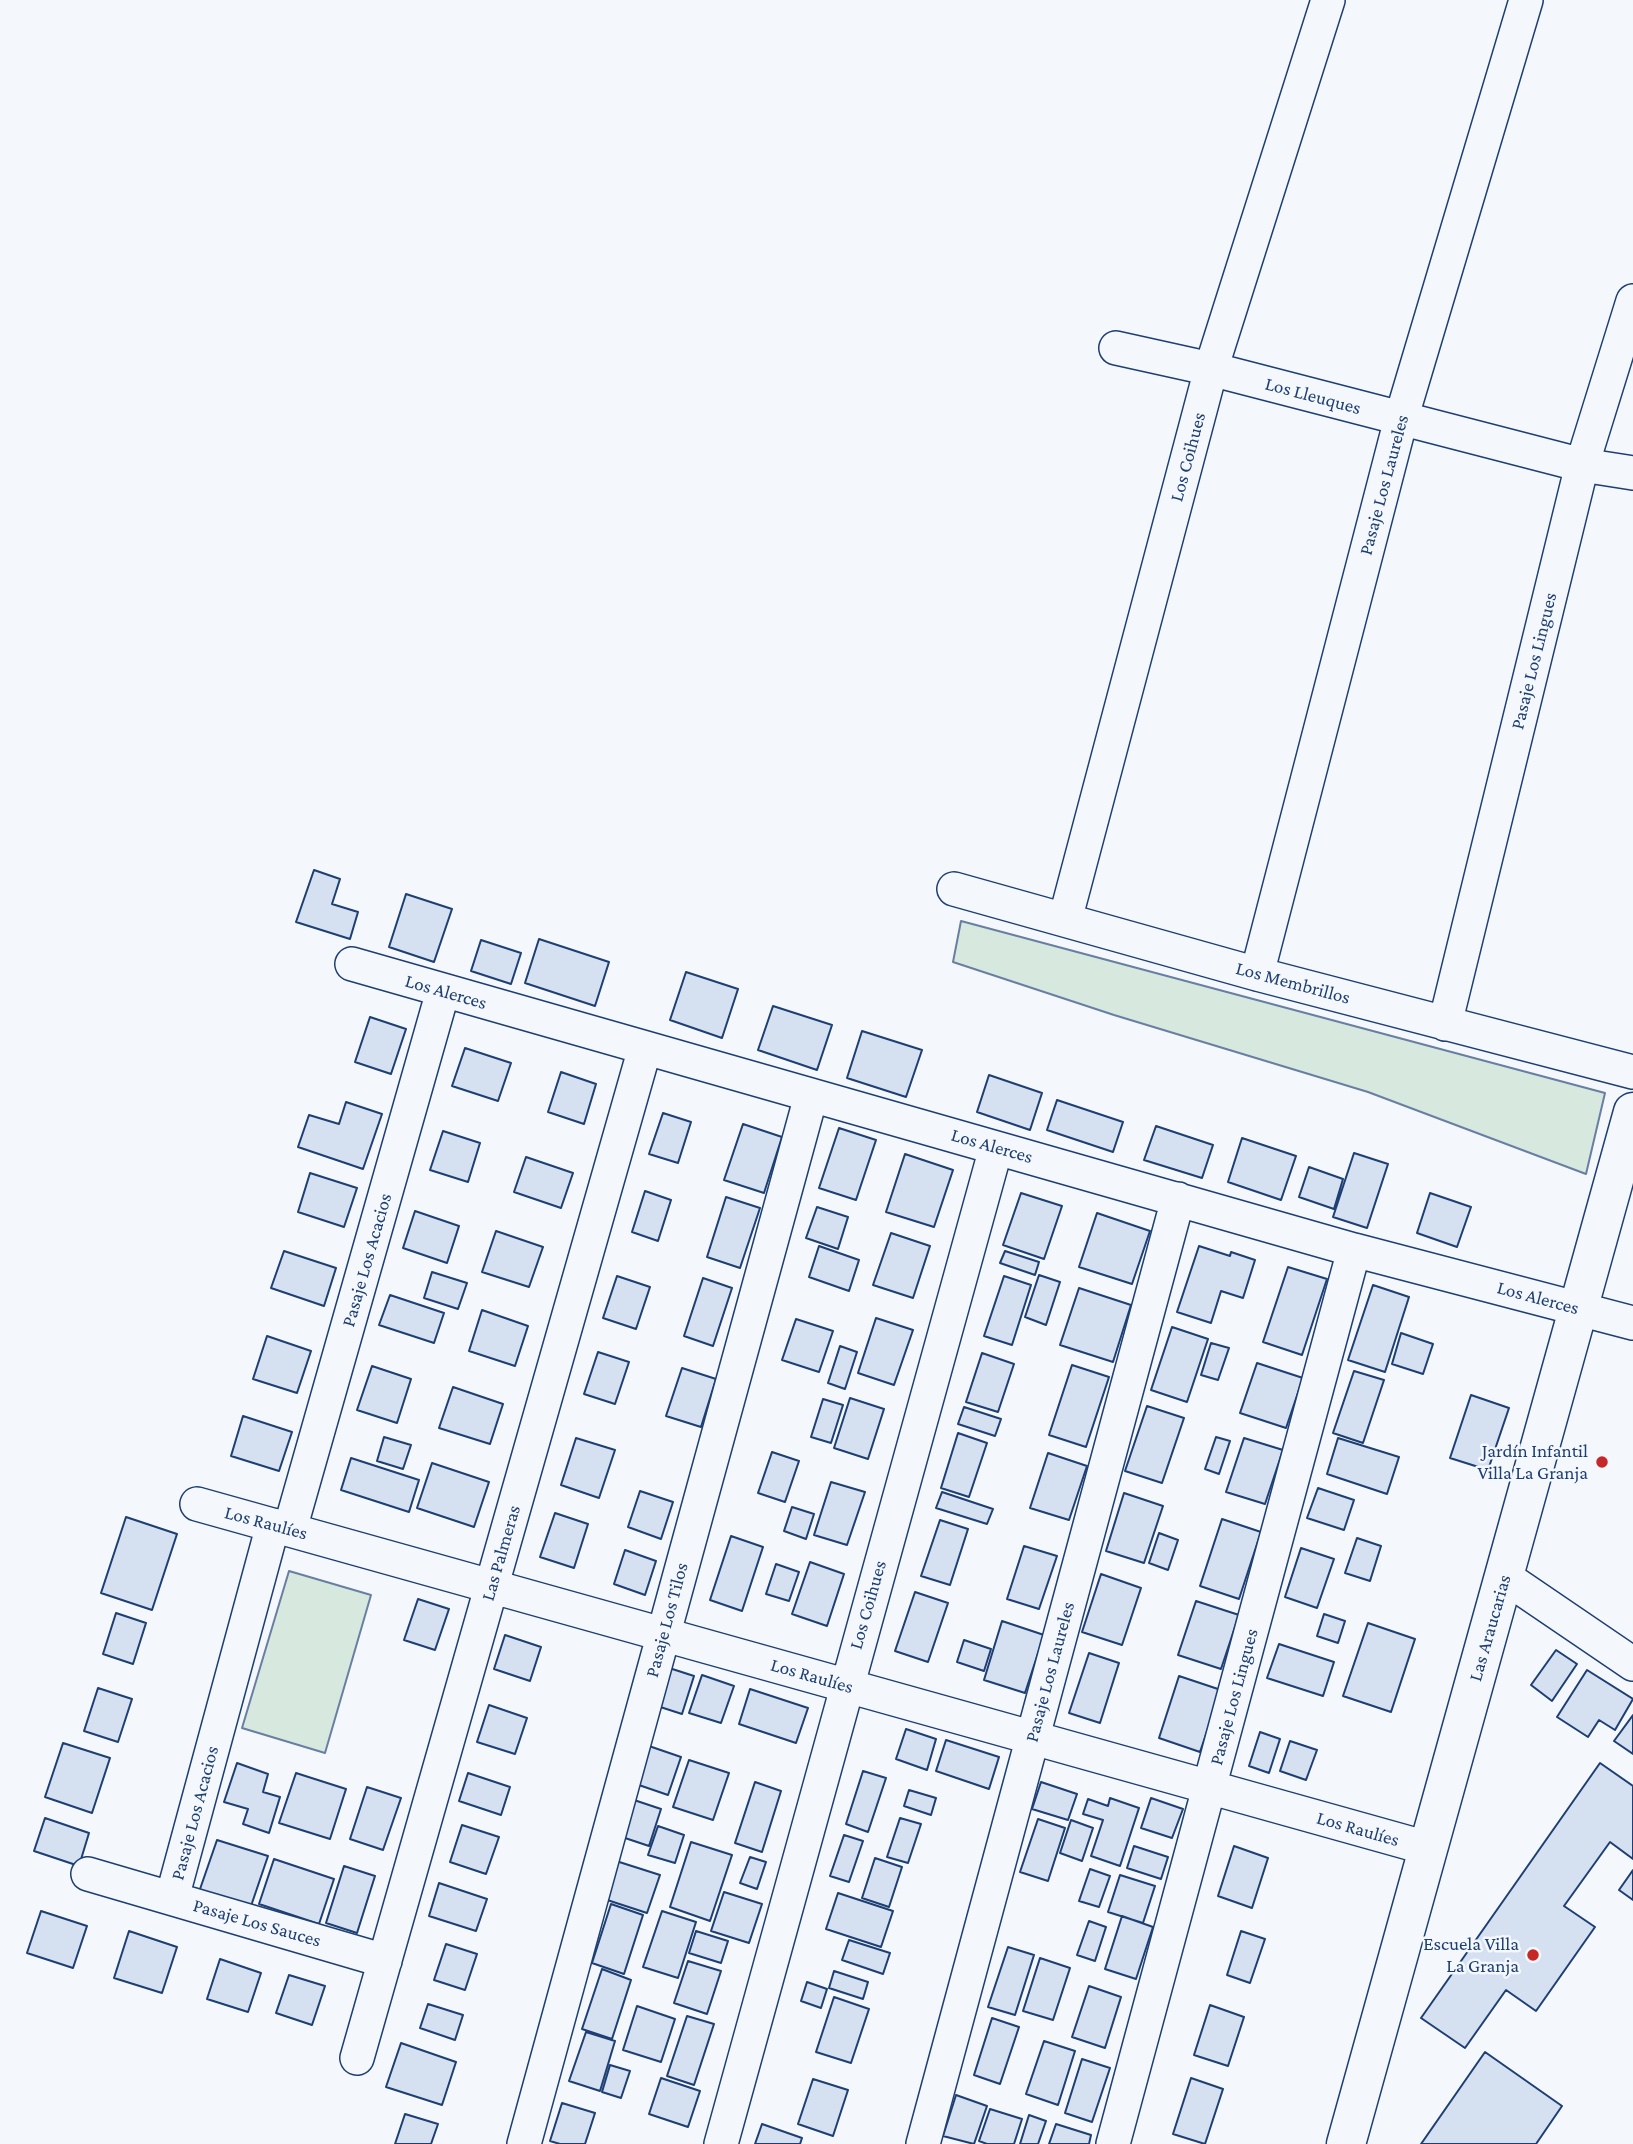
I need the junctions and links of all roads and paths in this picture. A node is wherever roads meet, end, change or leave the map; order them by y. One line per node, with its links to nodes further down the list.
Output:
1 (1328, 0): 5 (street, Los Coihues)
2 (1526, 0): 6 (street, Pasaje Los Laureles)
3 (1633, 301): 7 (street, Pasaje Los Lingues)
4 (1116, 348): 5 (street, Los Lleuques)
5 (1211, 369): 6 (street, Los Lleuques); 10 (street, Los Coihues)
6 (1401, 419): 7 (street, Los Lleuques); 12 (street, Pasaje Los Laureles)
7 (1582, 465): 8 (street, Los Lleuques); 14 (street, Pasaje Los Lingues)
8 (1633, 473)
9 (954, 889): 10 (street, Los Membrillos)
10 (1065, 920): 12 (street, Los Membrillos)
11 (352, 964): 13 (street, Los Alerces)
12 (1256, 974): 14 (street, Los Membrillos)
13 (443, 991): 15 (street, Los Alerces); 25 (street, Pasaje Los Acacios)
14 (1445, 1024): 16 (street, Los Membrillos)
15 (645, 1048): 17 (street, Los Alerces); 27 (street, Las Palmeras)
16 (1633, 1072)
17 (811, 1096): 19 (street, Los Alerces); 28 (street, Pasaje Los Tilos)
18 (1633, 1112): 22 (street, Las Araucarias)
19 (996, 1148): 20 (street, Los Alerces); 30 (street, Los Coihues)
20 (1178, 1199): 21 (street, Los Alerces); 31 (street, Pasaje Los Laureles)
21 (1354, 1250): 22 (street, Los Alerces); 32 (street, Pasaje Los Lingues)
22 (1578, 1309): 23 (street, Los Alerces); 26 (street, Las Araucarias)
23 (1633, 1324)
24 (197, 1504): 25 (street, Los Raulíes)
25 (281, 1527): 27 (street, Los Raulíes); 35 (street, Pasaje Los Acacios)
26 (1505, 1577): 29 (street); 33 (street, Las Araucarias)
27 (492, 1586): 28 (street, Los Raulíes); 36 (street, Las Palmeras)
28 (663, 1634): 30 (street, Los Raulíes); 38 (street, Pasaje Los Tilos)
29 (1633, 1664)
30 (846, 1686): 31 (street, Los Raulíes); 39 (street, Los Coihues)
31 (1032, 1737): 32 (street, Los Raulíes); 40 (street, Pasaje Los Laureles)
32 (1210, 1787): 33 (street, Los Raulíes); 41 (street, Pasaje Los Lingues)
33 (1427, 1848): 42 (street, Las Araucarias)
34 (88, 1874): 35 (street, Pasaje Los Sauces)
35 (172, 1898): 36 (street, Pasaje Los Sauces)
36 (385, 1961): 37 (street, Las Palmeras)
37 (357, 2058)
38 (524, 2144)
39 (721, 2144)
40 (923, 2144)
41 (1113, 2144)
42 (1346, 2144)

